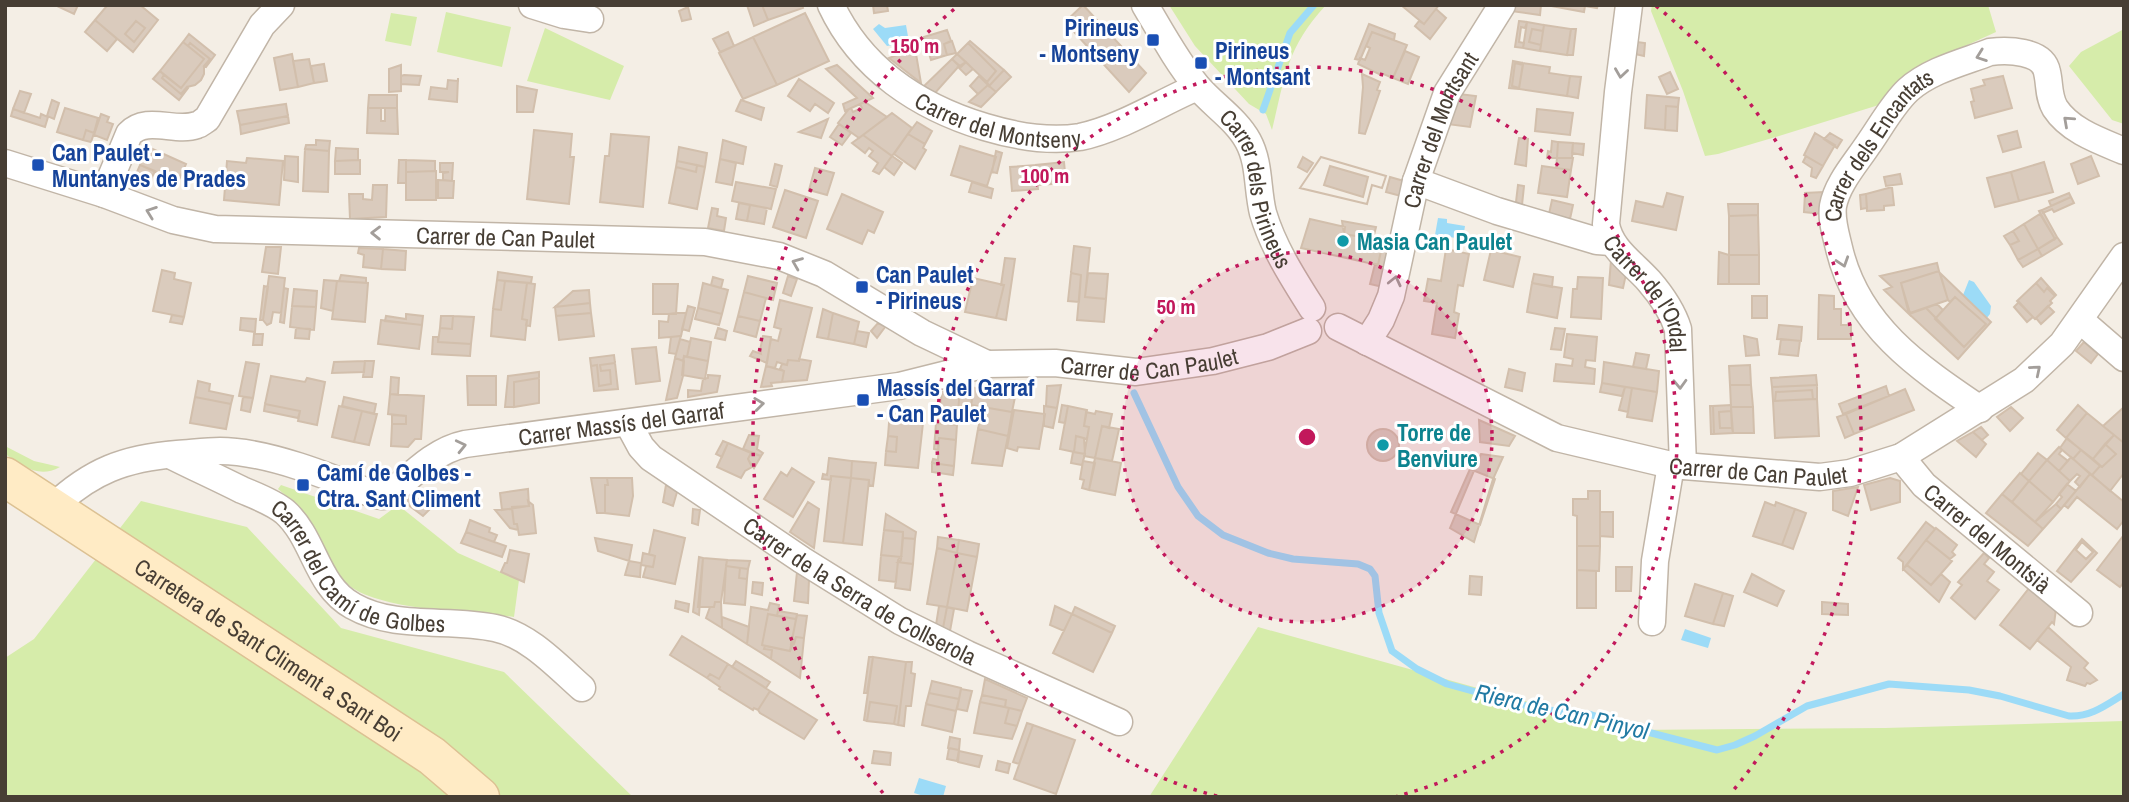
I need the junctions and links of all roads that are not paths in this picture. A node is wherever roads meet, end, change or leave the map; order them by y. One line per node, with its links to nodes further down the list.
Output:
1 (281, 5): 12 (street)
2 (532, 5): 7 (street)
3 (831, 5): 8 (street, Carrer del Montseny)
4 (1145, 5): 8 (street, Carrer dels Pirineus)
5 (1502, 5): 11 (street, Carrer del Montsant)
6 (1629, 5): 13 (street, one-way to 13)
7 (590, 19)
8 (1197, 86): 15 (street, Carrer dels Pirineus)
9 (2124, 151): 23 (street, Carrer dels Encantats, one-way to 23)
10 (5, 163): 12 (street, Carrer de Can Paulet)
11 (1416, 181): 13 (street, Carrer de l'Ordal); 18 (street, Carrer del Montsant, one-way to 11)
12 (104, 194): 17 (street, Carrer de Can Paulet, one-way to 12)
13 (1611, 242): 28 (street, Carrer de l'Ordal, one-way to 28)
14 (2124, 256): 16 (street, Carrer de Can Paulet)
15 (1310, 319): 18 (street, Carrer de Can Paulet); 20 (street, Carrer de Can Paulet)
16 (2080, 320): 19 (street); 23 (street, Carrer de Can Paulet, one-way to 16)
17 (918, 330): 20 (street, Carrer de Can Paulet); 22 (street)
18 (1367, 342): 28 (street, Carrer de Can Paulet)
19 (2124, 358)
20 (987, 364): 21 (street, Carrer de Can Paulet)
21 (930, 378): 22 (street, Carrer Massís del Garraf)
22 (899, 386): 24 (street, Carrer Massís del Garraf, one-way to 22)
23 (1980, 409): 26 (street, Carrer de Can Paulet)
24 (628, 423): 30 (street, Carrer Massís del Garraf, one-way to 24); 36 (street, Carrer de la Serra de Collserola)
25 (168, 455): 27 (street, Carrer del Camí de Golbes); 31 (street, Carrer del Camí de Golbes); 32 (street, Carrer del Camí de Golbes)
26 (1901, 457): 28 (street, Carrer de Can Paulet); 33 (street, Carrer del Montsià)
27 (265, 458): 30 (street, Carrer del Camí de Golbes); 31 (street)
28 (1677, 466): 34 (street, Carrer de l'Ordal)
29 (5, 477): 32 (street, Carretera de Sant Climent a Sant Boi)
30 (361, 489)
31 (247, 492): 35 (street, Carrer del Camí de Golbes)
32 (53, 507): 37 (street, Carretera de Sant Climent a Sant Boi)
33 (2079, 612)
34 (1651, 622)
35 (582, 688)
36 (1119, 722)
37 (480, 797)

